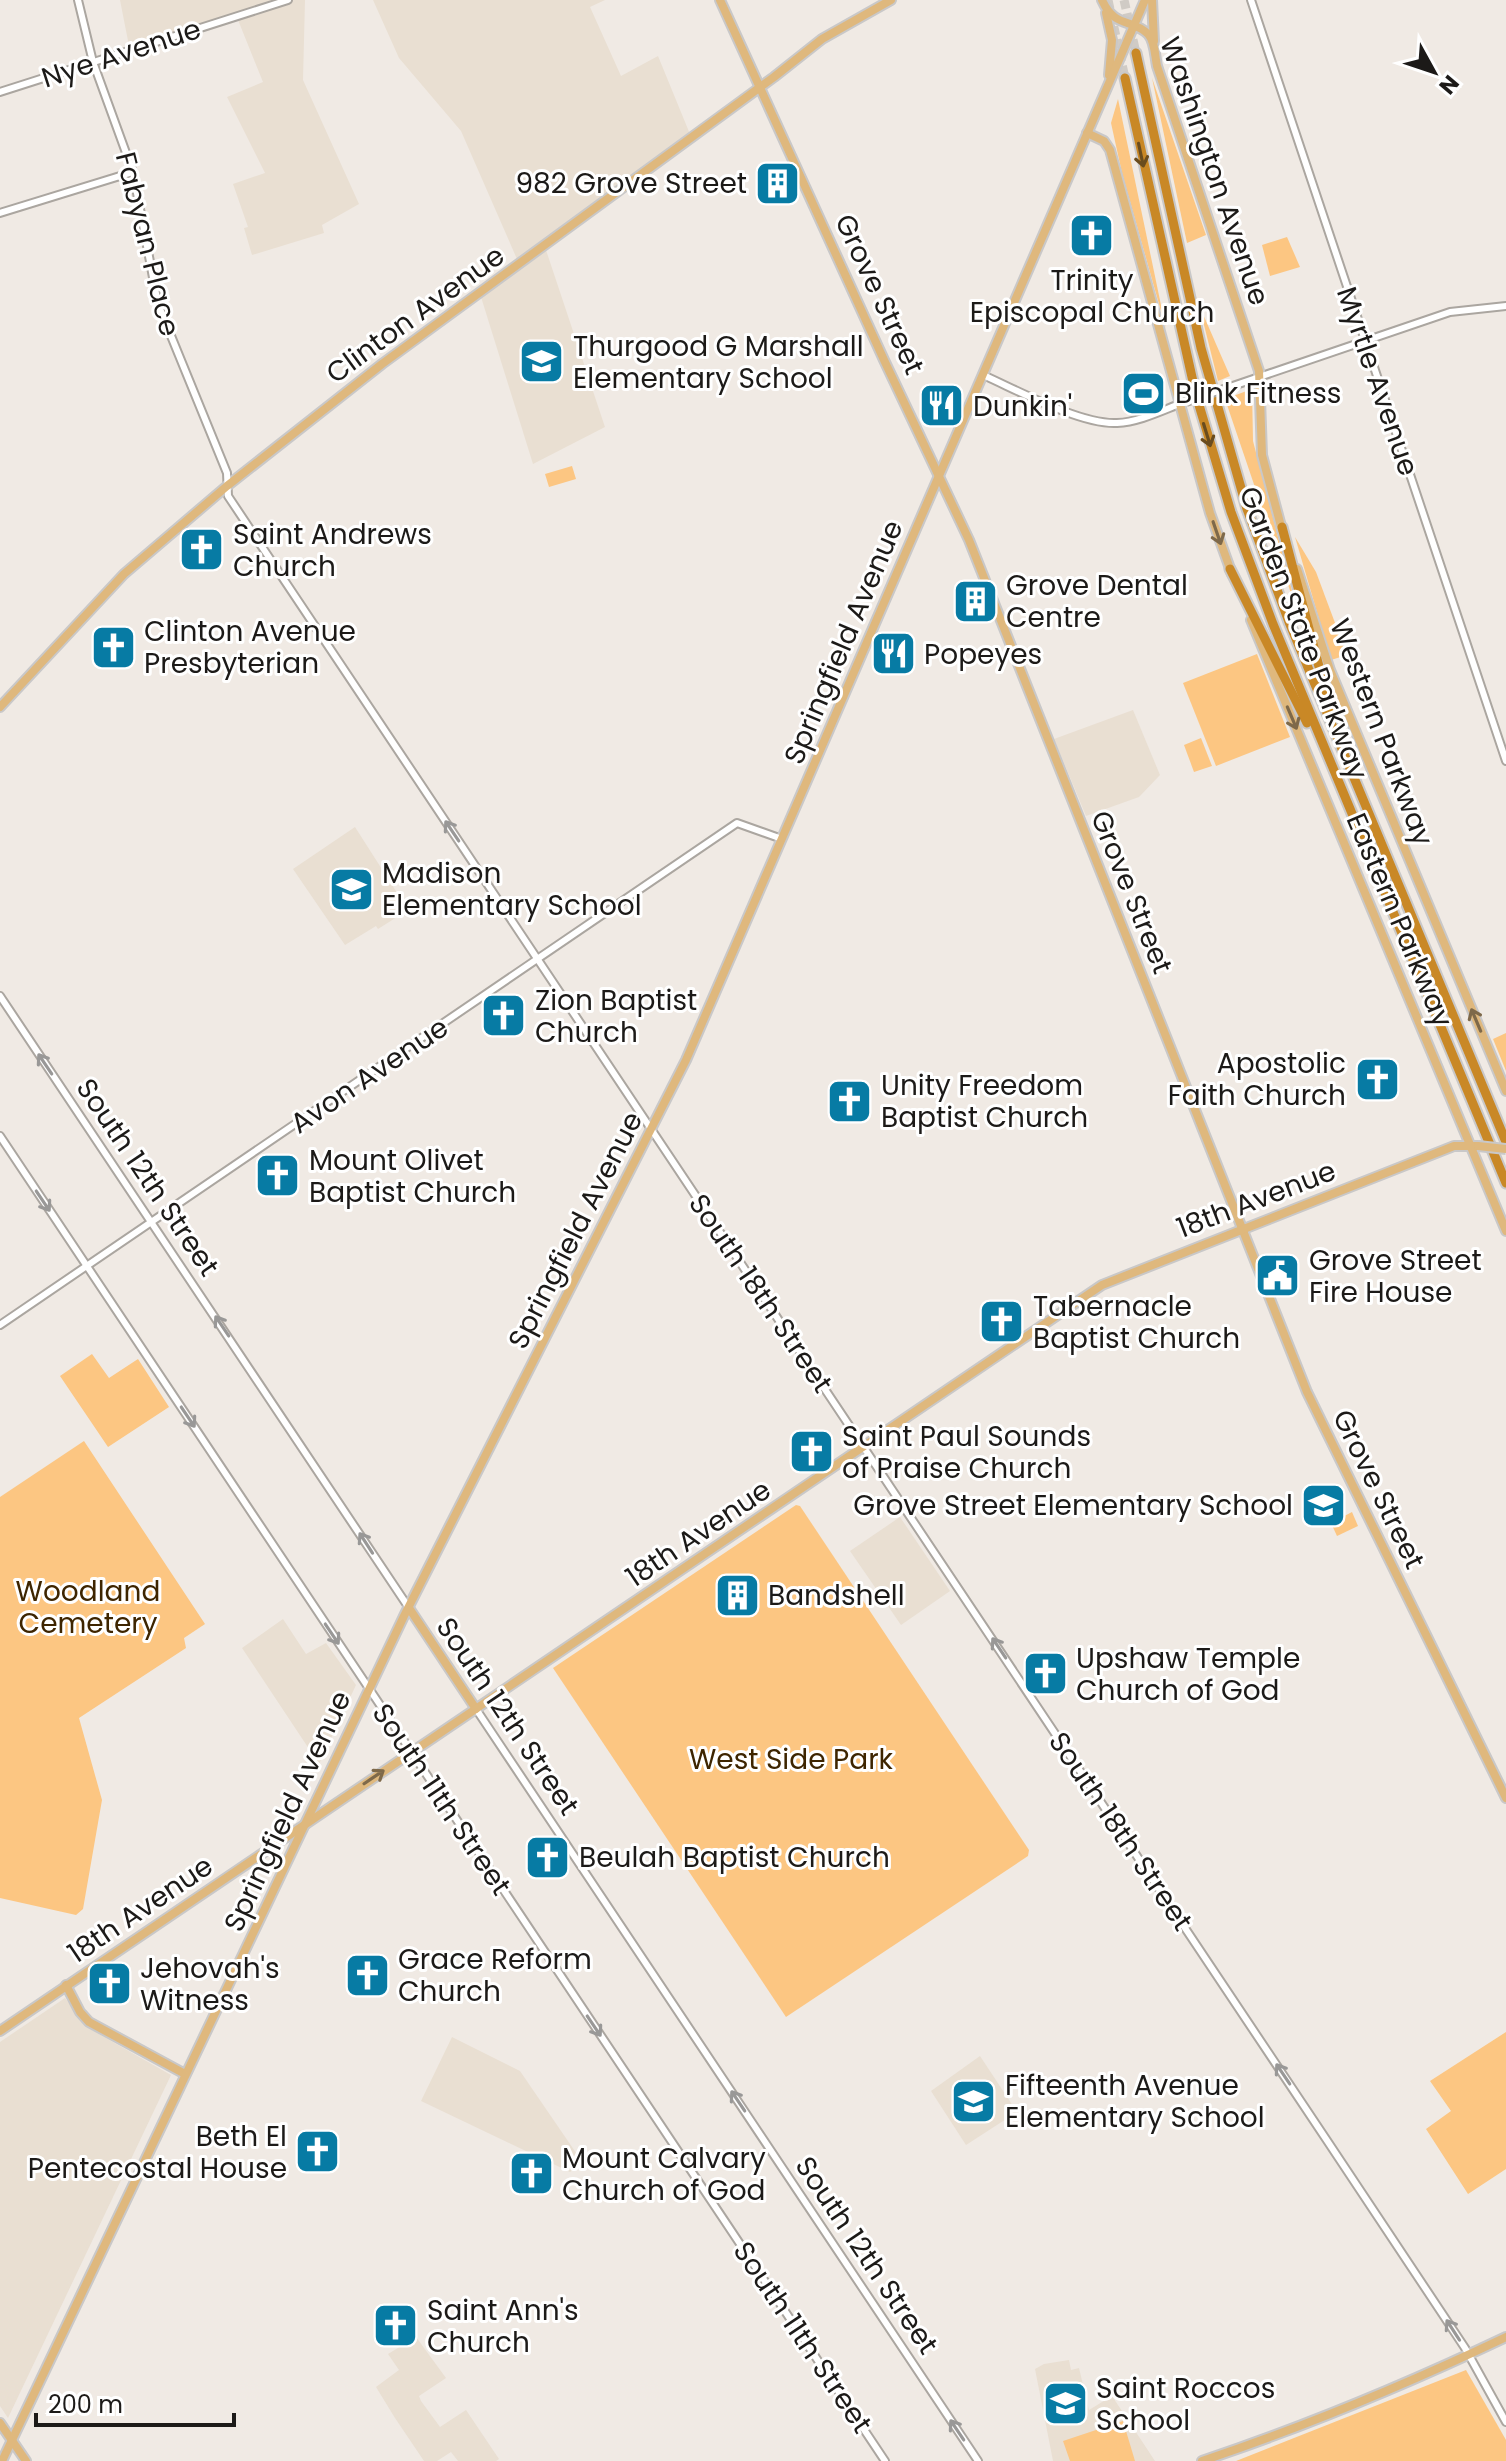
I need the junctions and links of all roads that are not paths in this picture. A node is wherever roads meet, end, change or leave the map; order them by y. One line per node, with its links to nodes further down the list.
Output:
1 (78, 0): 12 (street, Fabyan Place)
2 (288, 0): 12 (street, Nye Avenue)
3 (720, 0): 14 (main road, Grove Street)
4 (891, 0): 14 (main road, Clinton Avenue)
5 (1145, 0): 9 (main road, Springfield Avenue)
6 (1152, 0): 11 (main road)
7 (1251, 0): 21 (street, Myrtle Avenue)
8 (1103, 2): 9 (main road, Washington Avenue); 15 (main road)
9 (1133, 27): 11 (main road, Washington Avenue); 15 (main road, Springfield Avenue)
10 (1136, 53): 30 (highway, Garden State Parkway)
11 (1155, 53): 23 (main road, Washington Avenue)
12 (93, 62): 16 (street, Nye Avenue); 18 (street, Fabyan Place)
13 (1125, 78): 32 (highway, Garden State Parkway, one-way to 32)
14 (759, 88): 25 (main road, Grove Street); 26 (main road, Clinton Avenue)
15 (1107, 88): 17 (main road, Springfield Avenue)
16 (0, 92)
17 (1087, 133): 22 (main road, Springfield Avenue); 24 (main road, Eastern Parkway)
18 (133, 172): 19 (street); 26 (street, Fabyan Place)
19 (0, 213)
20 (1506, 306): 21 (street)
21 (1365, 341): 23 (street); 31 (street, Myrtle Avenue)
22 (983, 375): 24 (street); 25 (main road, Springfield Avenue)
23 (1260, 377): 24 (street, bridge); 27 (main road, Western Parkway)
24 (1183, 403): 28 (main road, Eastern Parkway, one-way to 28)
25 (939, 475): 33 (main road, Springfield Avenue); 44 (main road, Grove Street)
26 (227, 486): 29 (main road, Clinton Avenue); 34 (street, South 18th Street, one-way to 26)
27 (1282, 527): 30 (highway); 36 (main road, Western Parkway, one-way to 27)
28 (1230, 569): 32 (highway); 40 (main road, Eastern Parkway, one-way to 40)
29 (0, 707)
30 (1342, 749): 39 (highway, Garden State Parkway)
31 (1506, 761)
32 (1341, 790): 42 (highway, Garden State Parkway)
33 (782, 839): 34 (street, Avon Avenue); 37 (main road, Springfield Avenue)
34 (539, 959): 37 (street, South 18th Street); 43 (street, Avon Avenue)
35 (0, 996): 43 (street, South 12th Street, one-way to 35)
36 (1506, 1091)
37 (652, 1128): 48 (street, South 18th Street); 49 (main road, Springfield Avenue)
38 (0, 1136): 46 (street, South 11th Street, one-way to 46)
39 (1506, 1142)
40 (1474, 1146): 41 (main road, 18th Avenue, bridge); 44 (main road, 18th Avenue); 45 (main road, Eastern Parkway)
41 (1506, 1149)
42 (1506, 1183)
43 (152, 1222): 46 (street, Avon Avenue); 49 (street, South 12th Street, one-way to 43)
44 (1242, 1228): 48 (main road, 18th Avenue); 53 (main road, Grove Street)
45 (1506, 1231)
46 (87, 1266): 47 (street, Avon Avenue); 50 (street, South 11th Street, one-way to 50)
47 (0, 1325)
48 (865, 1448): 51 (main road, 18th Avenue); 59 (street, South 18th Street, one-way to 48)
49 (409, 1608): 50 (main road, Springfield Avenue); 51 (main road, South 12th Street)
50 (369, 1689): 52 (street, South 11th Street); 54 (main road, Springfield Avenue)
51 (476, 1709): 52 (main road, 18th Avenue); 66 (street, South 12th Street, one-way to 51)
52 (411, 1751): 54 (main road, 18th Avenue, one-way to 52); 65 (street, South 11th Street, one-way to 65)
53 (1506, 1798)
54 (306, 1824): 55 (main road, 18th Avenue); 57 (main road, Springfield Avenue)
55 (66, 1985): 56 (main road, 18th Avenue); 57 (main road)
56 (0, 2031)
57 (185, 2074): 62 (main road, Springfield Avenue)
58 (1506, 2337): 59 (main road)
59 (1468, 2355): 60 (street, South 18th Street); 67 (main road)
60 (1506, 2422)
61 (0, 2423): 62 (main road)
62 (11, 2439): 63 (main road, Springfield Avenue); 64 (main road)
63 (2, 2461)
64 (26, 2461)
65 (885, 2461)
66 (978, 2461)
67 (1202, 2461)

